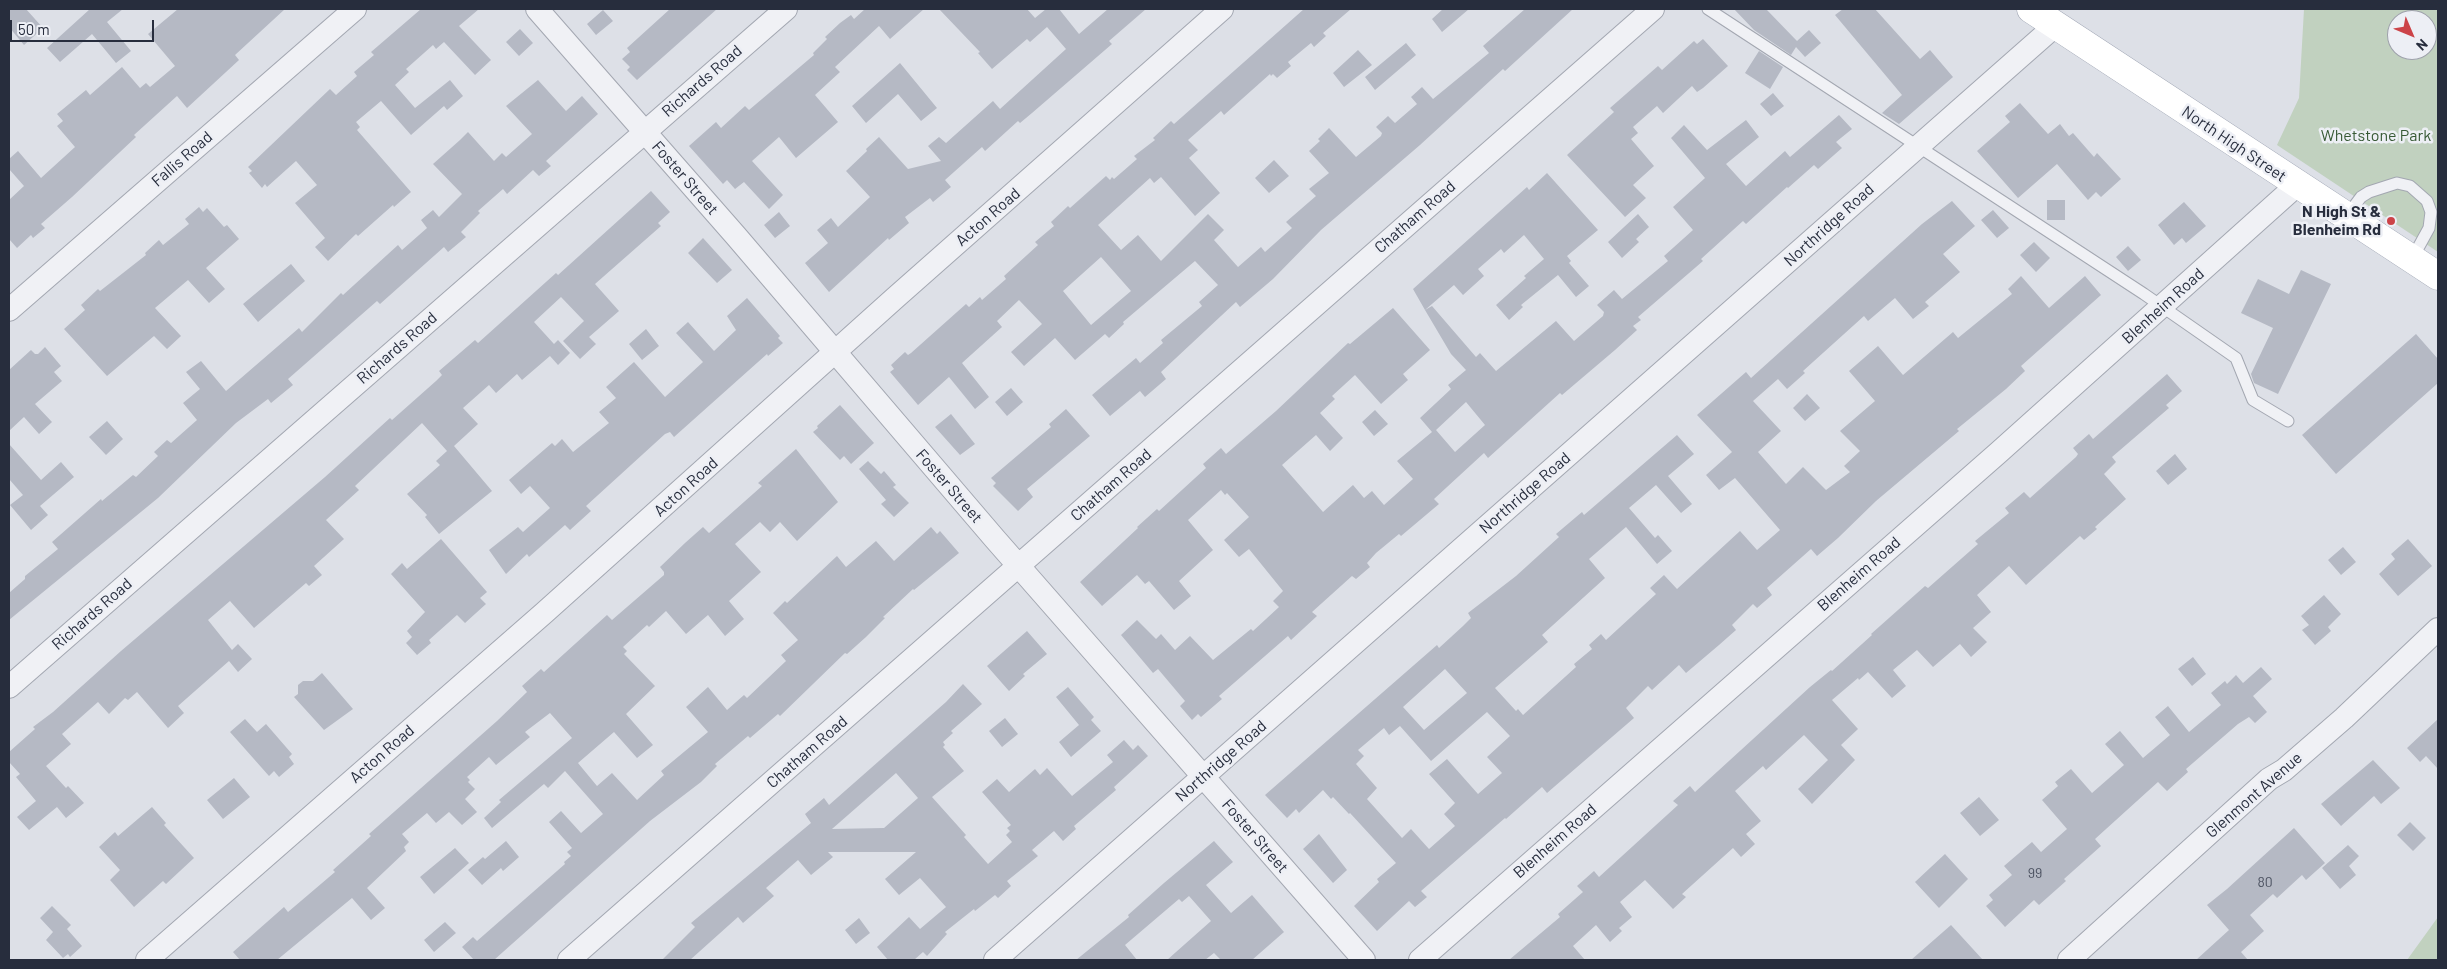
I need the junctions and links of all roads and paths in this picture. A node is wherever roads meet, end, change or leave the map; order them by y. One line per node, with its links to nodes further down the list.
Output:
1 (355, 9): 16 (street, Fallis Road)
2 (537, 9): 9 (street, Foster Street)
3 (786, 9): 9 (street, Richards Road)
4 (1222, 9): 17 (street, Acton Road)
5 (1653, 9): 19 (street, Chatham Road)
6 (1708, 9): 10 (lane)
7 (2031, 9): 8 (main road, North High Street)
8 (2056, 25): 10 (street, Northridge Road); 11 (main road, North High Street)
9 (645, 132): 17 (street, Foster Street); 21 (street, Richards Road)
10 (1918, 146): 15 (lane); 22 (street, Northridge Road)
11 (2297, 185): 12 (main road, North High Street); 15 (street, Blenheim Road)
12 (2346, 217): 13 (main road, North High Street); 13 (lane)
13 (2412, 259): 14 (main road, North High Street)
14 (2438, 276)
15 (2163, 306): 18 (lane); 27 (street, Blenheim Road)
16 (9, 310)
17 (834, 353): 19 (street, Foster Street); 23 (street, Acton Road)
18 (2288, 422)
19 (1019, 565): 22 (street, Foster Street); 24 (street, Chatham Road)
20 (2438, 629): 28 (street, Glenmont Avenue)
21 (9, 687)
22 (1203, 777): 25 (street, Northridge Road); 26 (street, Foster Street)
23 (146, 960)
24 (569, 960)
25 (995, 960)
26 (1364, 960)
27 (1420, 960)
28 (2068, 960)

